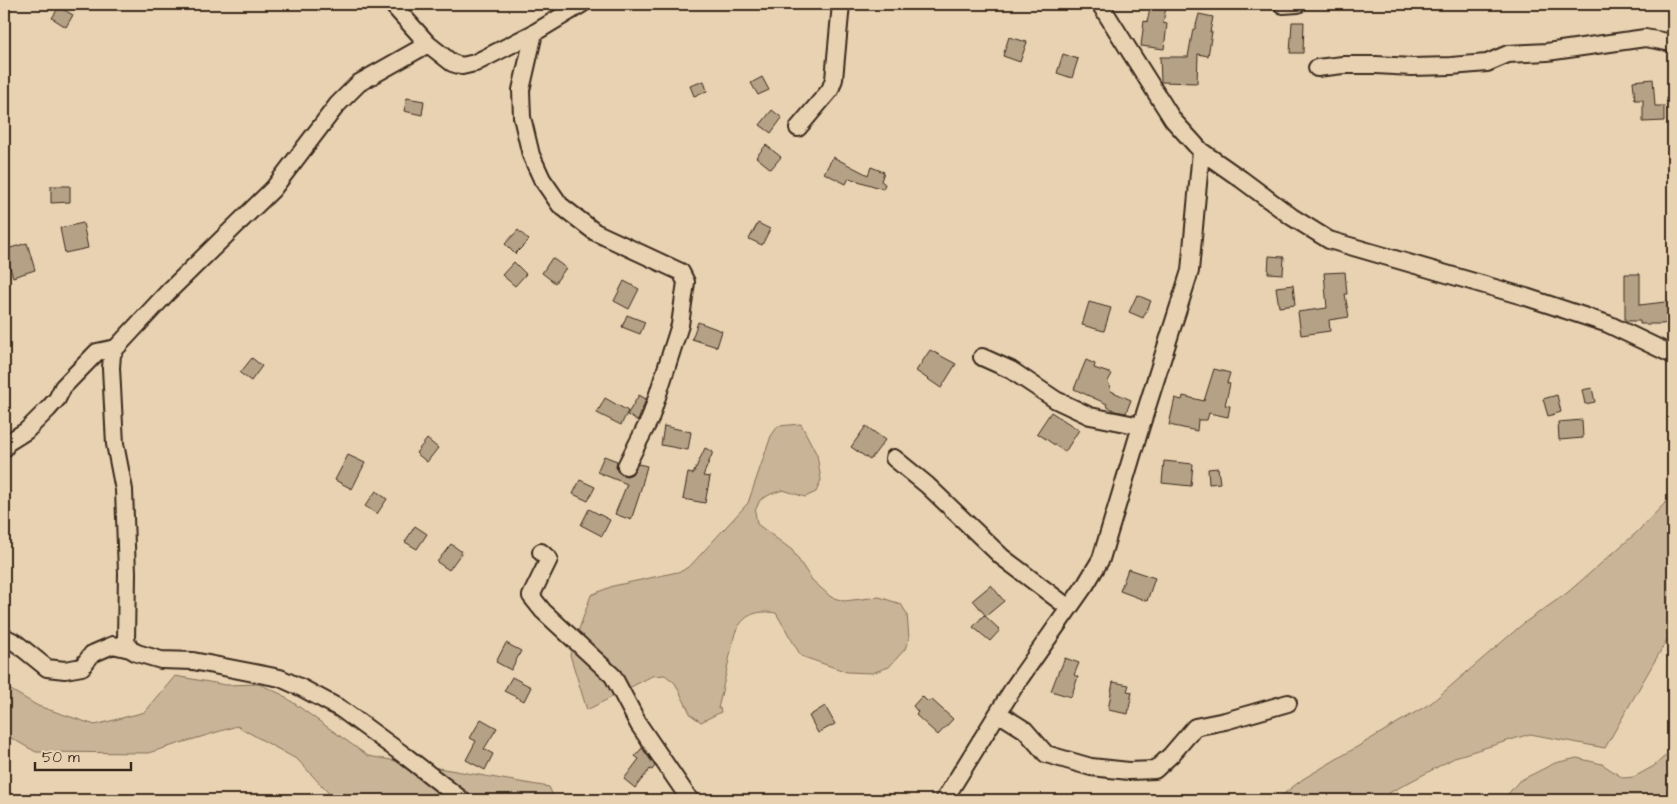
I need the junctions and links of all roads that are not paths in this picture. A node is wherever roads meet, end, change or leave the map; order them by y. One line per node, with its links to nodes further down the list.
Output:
1 (392, 4): 7 (street)
2 (582, 4): 5 (street)
3 (841, 4): 9 (street)
4 (1100, 4): 10 (street)
5 (534, 33): 7 (street); 17 (street)
6 (1673, 42): 8 (street)
7 (428, 44): 11 (street)
8 (1317, 68)
9 (798, 128)
10 (1201, 151): 12 (street); 14 (street)
11 (116, 348): 15 (street); 21 (street)
12 (1673, 355)
13 (982, 357): 14 (street)
14 (1141, 426): 19 (street)
15 (4, 449)
16 (894, 458): 19 (street)
17 (626, 466)
18 (541, 552): 25 (street)
19 (1069, 608): 23 (street)
20 (4, 637): 21 (street)
21 (130, 649): 24 (street)
22 (1288, 703): 23 (street)
23 (998, 713): 26 (street)
24 (462, 800)
25 (690, 800)
26 (944, 800)

